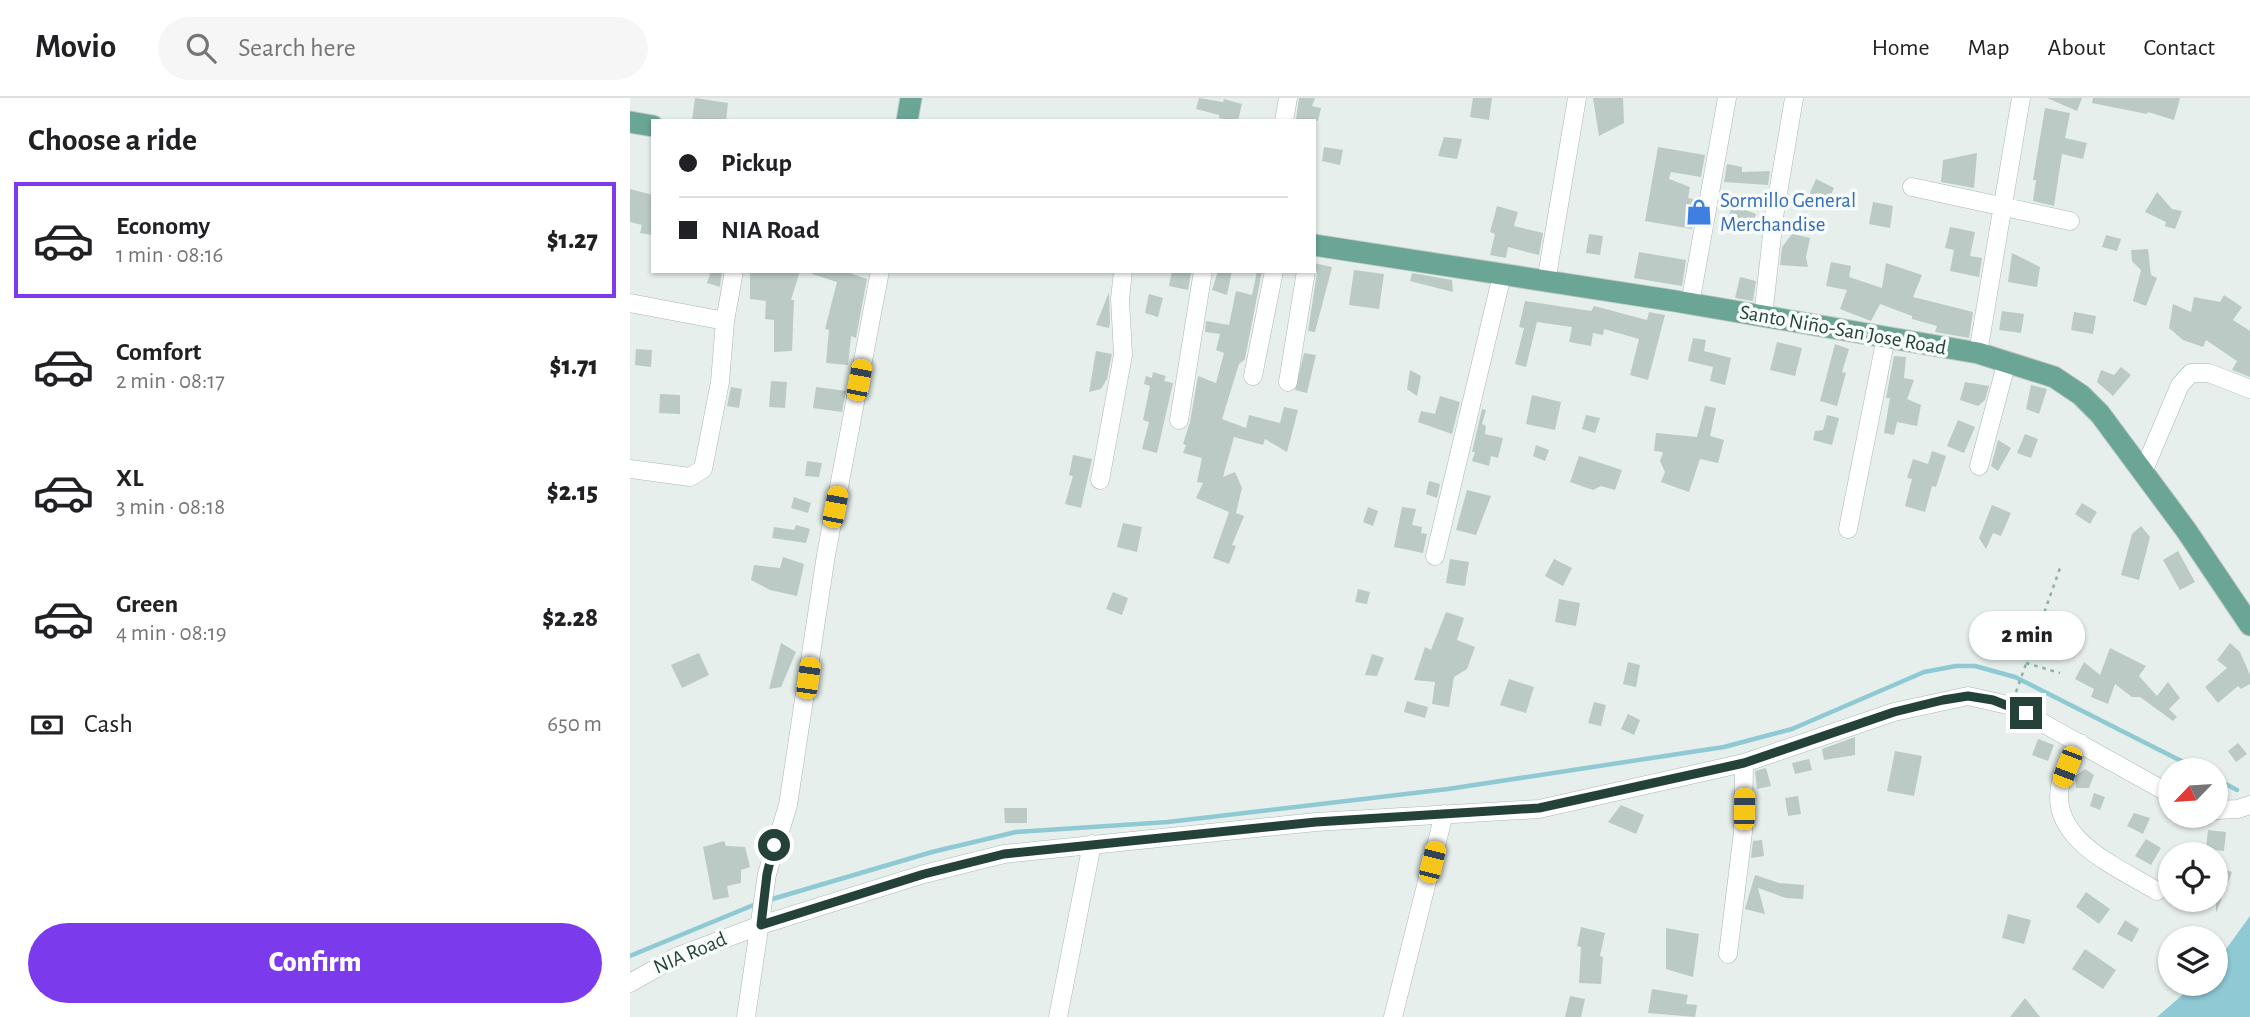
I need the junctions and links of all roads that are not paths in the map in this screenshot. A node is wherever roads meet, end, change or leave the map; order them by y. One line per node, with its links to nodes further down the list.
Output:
1 (911, 98): 7 (main road)
2 (1288, 98): 8 (street)
3 (1577, 98): 22 (street)
4 (1727, 98): 24 (street)
5 (1794, 98): 25 (street)
6 (2021, 98): 12 (street)
7 (907, 119)
8 (1284, 119)
9 (630, 122): 10 (main road)
10 (651, 126)
11 (1912, 187): 12 (street)
12 (2004, 204): 13 (street); 28 (street)
13 (2070, 220)
14 (1316, 245): 21 (main road, Santo Niño-San Jose Road)
15 (734, 273): 26 (street)
16 (880, 273): 49 (street)
17 (1123, 273): 37 (street)
18 (1203, 273): 33 (street)
19 (1274, 273): 30 (street)
20 (1306, 273): 31 (street)
21 (1502, 275): 22 (main road, Santo Niño-San Jose Road); 39 (street)
22 (1546, 282): 24 (main road, Santo Niño-San Jose Road)
23 (630, 303): 26 (street)
24 (1690, 304): 25 (main road, Santo Niño-San Jose Road)
25 (1763, 317): 27 (main road, Santo Niño-San Jose Road)
26 (725, 321): 35 (street)
27 (1886, 337): 28 (main road, Santo Niño-San Jose Road); 38 (street)
28 (1978, 353): 29 (main road, Santo Niño-San Jose Road)
29 (2007, 361): 34 (street); 36 (main road, Santo Niño-San Jose Road)
30 (1254, 376)
31 (1288, 382)
32 (2250, 389): 36 (street)
33 (1179, 420)
34 (1979, 466)
35 (630, 469)
36 (2143, 472): 40 (main road, Santo Niño-San Jose Road)
37 (1100, 480)
38 (1848, 529)
39 (1435, 556)
40 (2250, 625)
41 (2080, 743): 42 (street, NIA Road); 43 (street, NIA Road); 48 (street)
42 (1744, 763): 46 (street, NIA Road); 50 (street)
43 (2158, 787)
44 (2250, 805): 45 (street)
45 (2228, 809)
46 (1444, 814): 47 (street, NIA Road); 54 (street)
47 (1092, 844): 49 (street, NIA Road); 53 (street)
48 (2157, 891)
49 (761, 925): 51 (street, NIA Road); 52 (street)
50 (1728, 954)
51 (630, 983)
52 (746, 1017)
53 (1058, 1017)
54 (1393, 1017)

